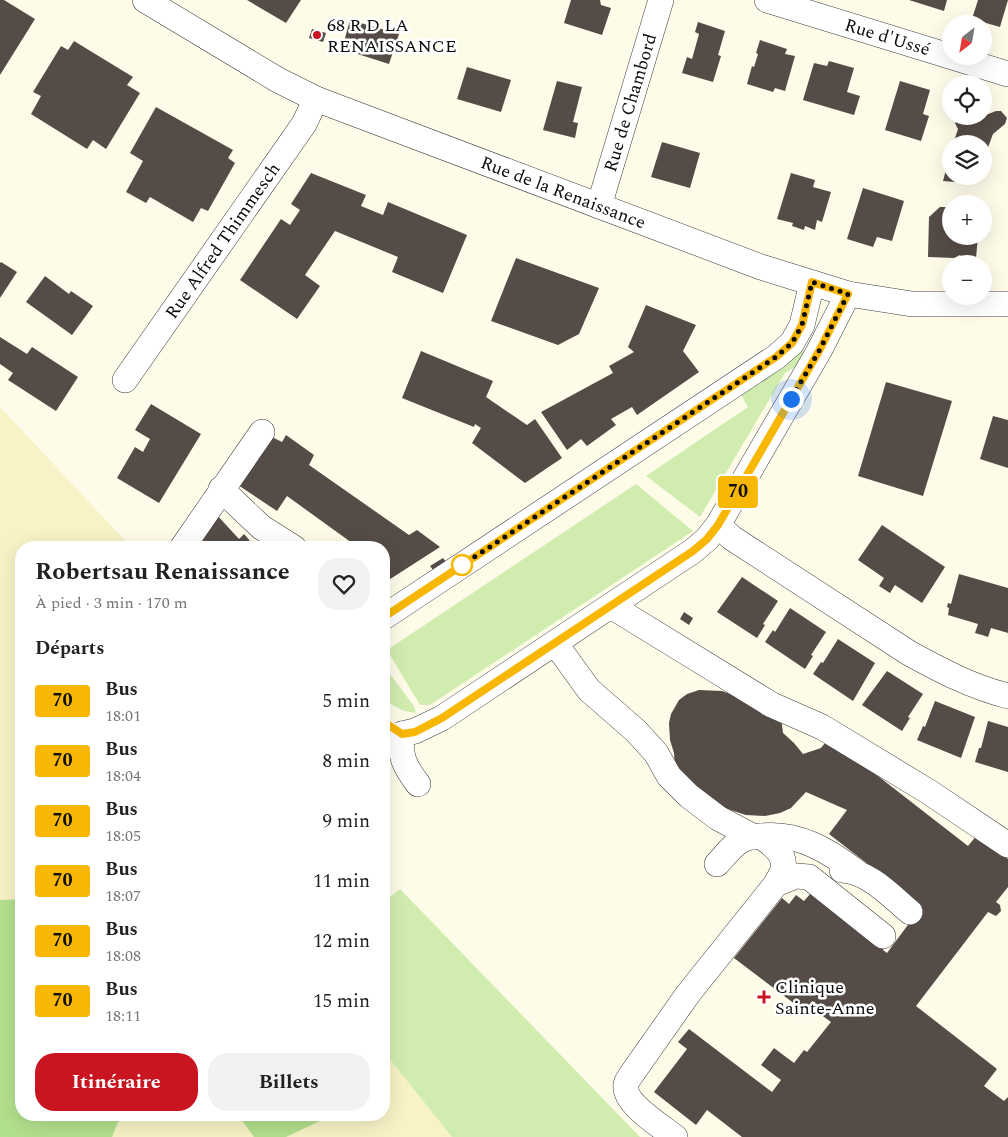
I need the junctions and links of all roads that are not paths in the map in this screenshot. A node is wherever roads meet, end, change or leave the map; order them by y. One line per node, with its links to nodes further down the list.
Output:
1 (145, 0): 6 (street, Rue de la Renaissance)
2 (660, 0): 7 (street, Rue de Chambord)
3 (767, 0): 4 (street, Rue d'Ussé)
4 (792, 3): 5 (street, Rue d'Ussé)
5 (1008, 74)
6 (316, 99): 7 (street, Rue de la Renaissance); 11 (street, Rue Alfred Thimmesch)
7 (599, 206): 8 (street, Rue de la Renaissance)
8 (812, 282): 9 (street, Rue de la Renaissance); 18 (street)
9 (848, 294): 10 (street, Rue de la Renaissance); 14 (street)
10 (1008, 304)
11 (125, 380)
12 (262, 432): 13 (street)
13 (221, 489): 15 (street); 16 (street)
14 (718, 525): 17 (street); 20 (street)
15 (187, 541)
16 (283, 541)
17 (611, 606): 19 (street); 24 (street)
18 (390, 614)
19 (556, 643): 21 (street); 23 (street)
20 (1008, 696)
21 (393, 728): 22 (street)
22 (418, 784)
23 (757, 836): 25 (street); 26 (street); 28 (street)
24 (1008, 845)
25 (717, 864)
26 (858, 873): 27 (street); 29 (street)
27 (809, 877): 28 (street); 30 (street)
28 (776, 884): 31 (street)
29 (910, 912)
30 (883, 936)
31 (675, 1137)

